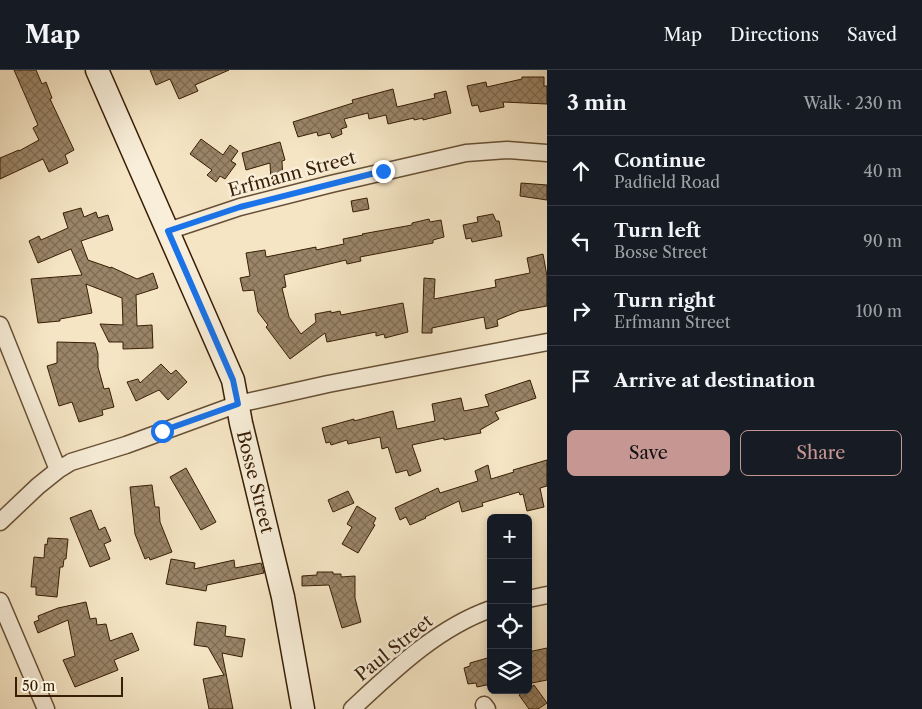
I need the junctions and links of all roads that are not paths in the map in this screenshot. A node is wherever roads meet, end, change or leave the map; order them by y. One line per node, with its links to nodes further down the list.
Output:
1 (97, 70): 3 (street, Bosse Street)
2 (547, 153): 3 (street, Erfmann Street)
3 (168, 231): 6 (street, Bosse Street)
4 (0, 325): 7 (street)
5 (547, 342): 6 (street)
6 (238, 404): 7 (street); 14 (street, Bosse Street)
7 (58, 470): 8 (street)
8 (0, 522)
9 (547, 595): 10 (street)
10 (532, 599)
11 (0, 602): 13 (street)
12 (487, 611): 15 (street, Paul Street)
13 (46, 709)
14 (303, 709)
15 (352, 709)

